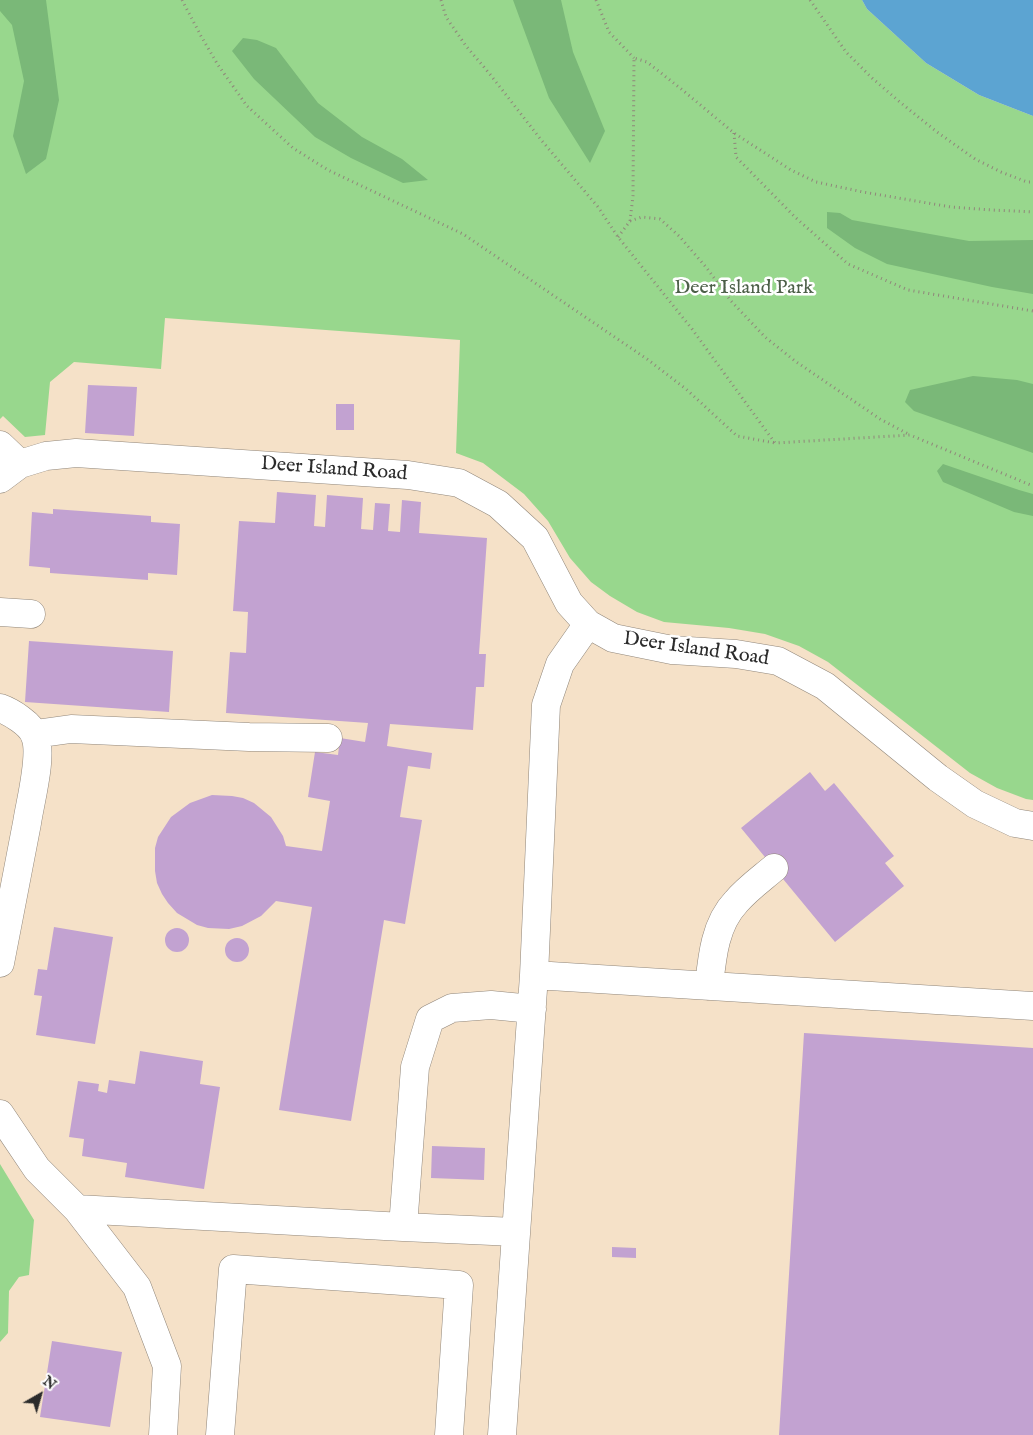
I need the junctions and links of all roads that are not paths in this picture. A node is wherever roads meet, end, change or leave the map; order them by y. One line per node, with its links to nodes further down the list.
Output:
1 (0, 445): 2 (street, Deer Island Road)
2 (10, 472): 5 (street, Deer Island Road)
3 (0, 612): 4 (street)
4 (31, 614)
5 (588, 624): 9 (street, Deer Island Road); 12 (street)
6 (0, 708): 7 (street)
7 (35, 734): 8 (street); 11 (street)
8 (328, 738)
9 (1033, 826)
10 (774, 868): 13 (street)
11 (0, 963)
12 (534, 975): 13 (street); 15 (street)
13 (709, 986): 14 (street)
14 (1033, 1006)
15 (532, 1009): 18 (street); 19 (street)
16 (0, 1114): 17 (street)
17 (77, 1209): 18 (street); 20 (street)
18 (403, 1227): 19 (street)
19 (516, 1232): 23 (street)
20 (163, 1435)
21 (220, 1435): 22 (street)
22 (449, 1435)
23 (502, 1435)

